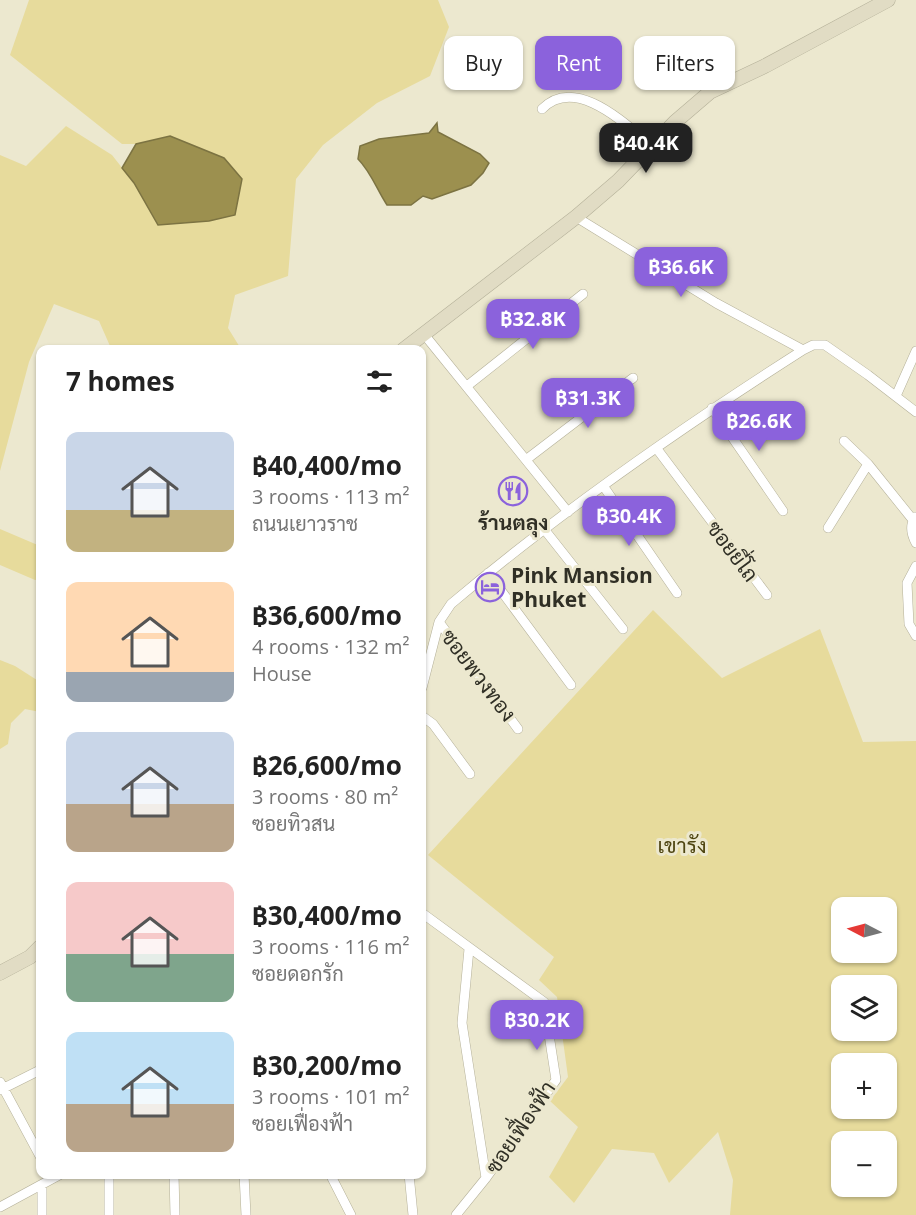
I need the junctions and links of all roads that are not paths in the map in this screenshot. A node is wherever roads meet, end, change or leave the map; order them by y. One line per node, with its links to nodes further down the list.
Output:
1 (888, 0): 3 (main road)
2 (542, 109): 3 (street)
3 (651, 145): 4 (main road)
4 (576, 217): 6 (main road); 8 (street)
5 (583, 294): 11 (street)
6 (423, 333): 7 (main road); 11 (street)
7 (409, 345)
8 (803, 350): 12 (street); 13 (street)
9 (916, 351): 12 (street)
10 (633, 378): 17 (street)
11 (467, 386): 17 (street)
12 (896, 396): 14 (street)
13 (712, 408): 16 (street); 20 (street)
14 (916, 412)
15 (844, 441): 18 (street)
16 (657, 449): 19 (street); 29 (street, ซอยยี่โถ)
17 (527, 459): 21 (street)
18 (868, 464): 22 (street); 23 (street)
19 (604, 486): 21 (street); 28 (street)
20 (783, 511)
21 (568, 512): 24 (street)
22 (915, 518): 25 (street)
23 (828, 528)
24 (544, 529): 27 (street); 31 (street)
25 (916, 543)
26 (916, 566): 32 (street)
27 (488, 573): 30 (street); 34 (street)
28 (677, 593)
29 (767, 595)
30 (439, 622): 33 (street); 36 (street, ซอยพวงทอง)
31 (623, 629)
32 (916, 636)
33 (426, 672)
34 (571, 686)
35 (426, 719): 37 (street)
36 (518, 729)
37 (470, 774)
38 (426, 916): 39 (street, ซอยเฟื่องฟ้า)
39 (469, 949): 45 (street); 45 (street, ซอยเฟื่องฟ้า)
40 (36, 951): 41 (main road)
41 (0, 973)
42 (36, 1072): 43 (street)
43 (1, 1087): 44 (street)
44 (36, 1149)
45 (486, 1178): 60 (street, ซอยเฟื่องฟ้า)
46 (51, 1179): 52 (street)
47 (109, 1179): 55 (street)
48 (174, 1179): 56 (street)
49 (244, 1179): 57 (street)
50 (333, 1179): 58 (street)
51 (409, 1179): 59 (street)
52 (42, 1185): 53 (street); 54 (street)
53 (0, 1207)
54 (42, 1215)
55 (110, 1215)
56 (175, 1215)
57 (246, 1215)
58 (351, 1215)
59 (413, 1215)
60 (456, 1215)

